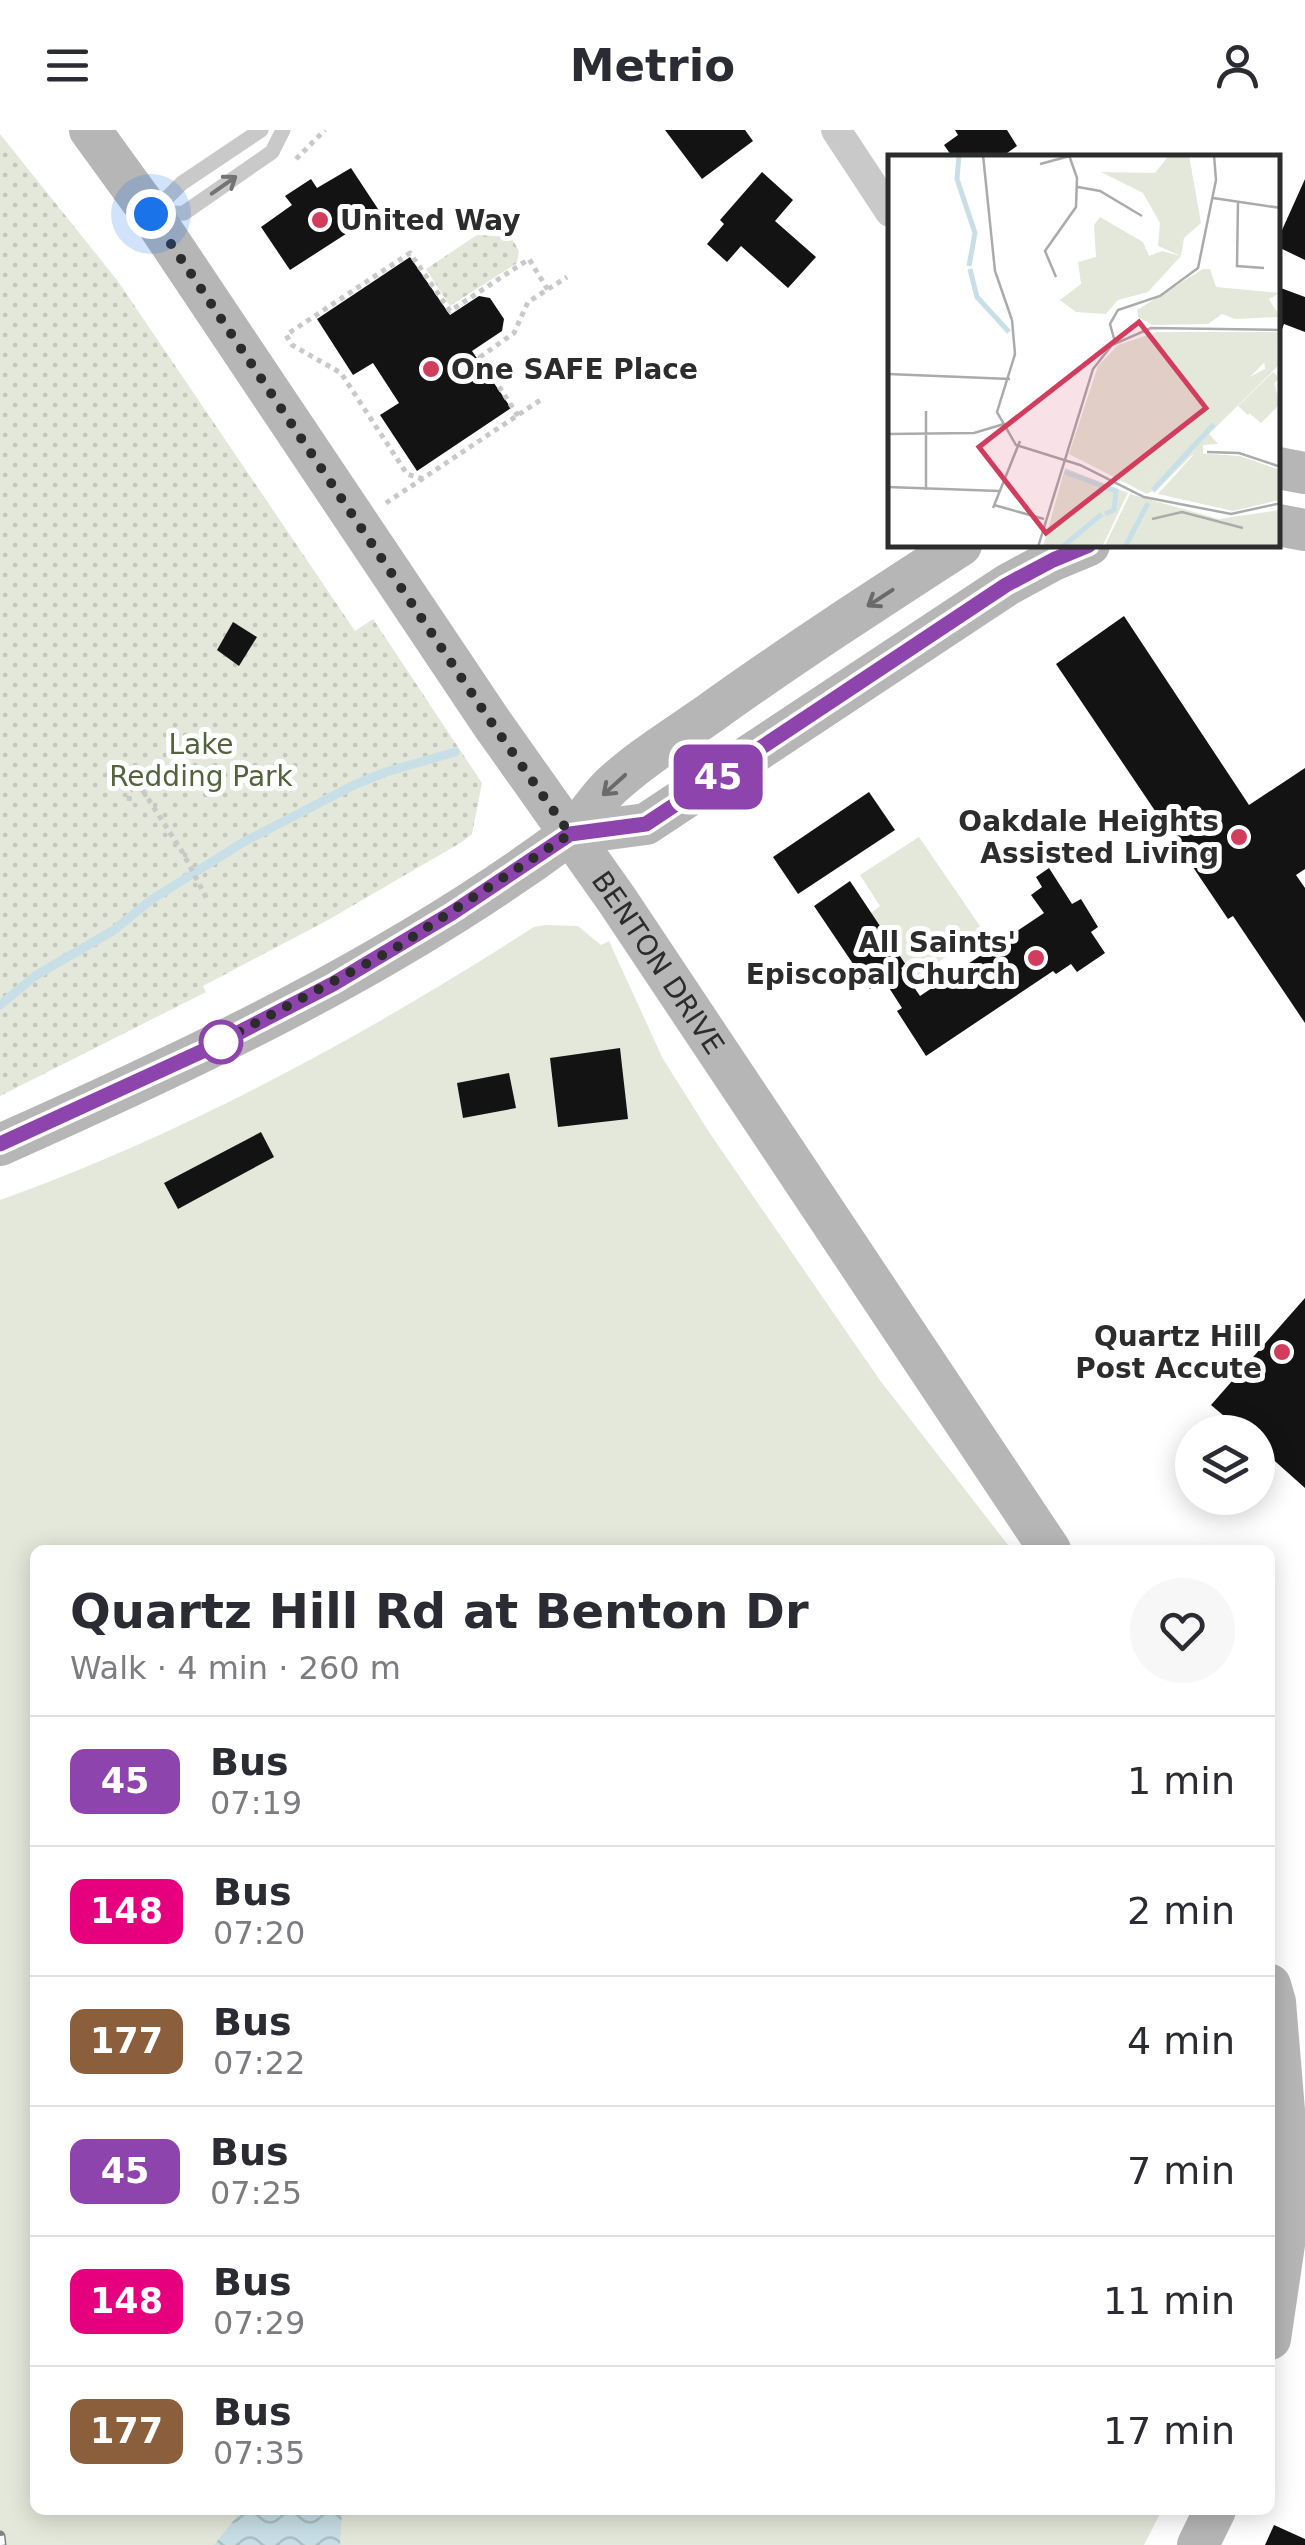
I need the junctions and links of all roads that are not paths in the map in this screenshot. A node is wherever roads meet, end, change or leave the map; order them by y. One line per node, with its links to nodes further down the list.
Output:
1 (90, 130): 6 (street, BENTON DRIVE)
2 (260, 130): 6 (lane)
3 (283, 130): 6 (lane, one-way to 3)
4 (836, 130): 5 (street)
5 (888, 209)
6 (151, 214): 13 (street, BENTON DRIVE)
7 (1280, 468): 8 (street)
8 (1305, 473)
9 (1280, 525): 10 (street)
10 (1305, 530)
11 (957, 548): 13 (street, one-way to 13)
12 (1063, 550): 13 (street)
13 (570, 834): 14 (street); 15 (street, BENTON DRIVE)
14 (0, 1144)
15 (1047, 1545)
16 (1275, 2010): 17 (street)
17 (1297, 2172): 18 (street)
18 (1275, 2305)
19 (1213, 2515): 20 (street)
20 (1198, 2545)

